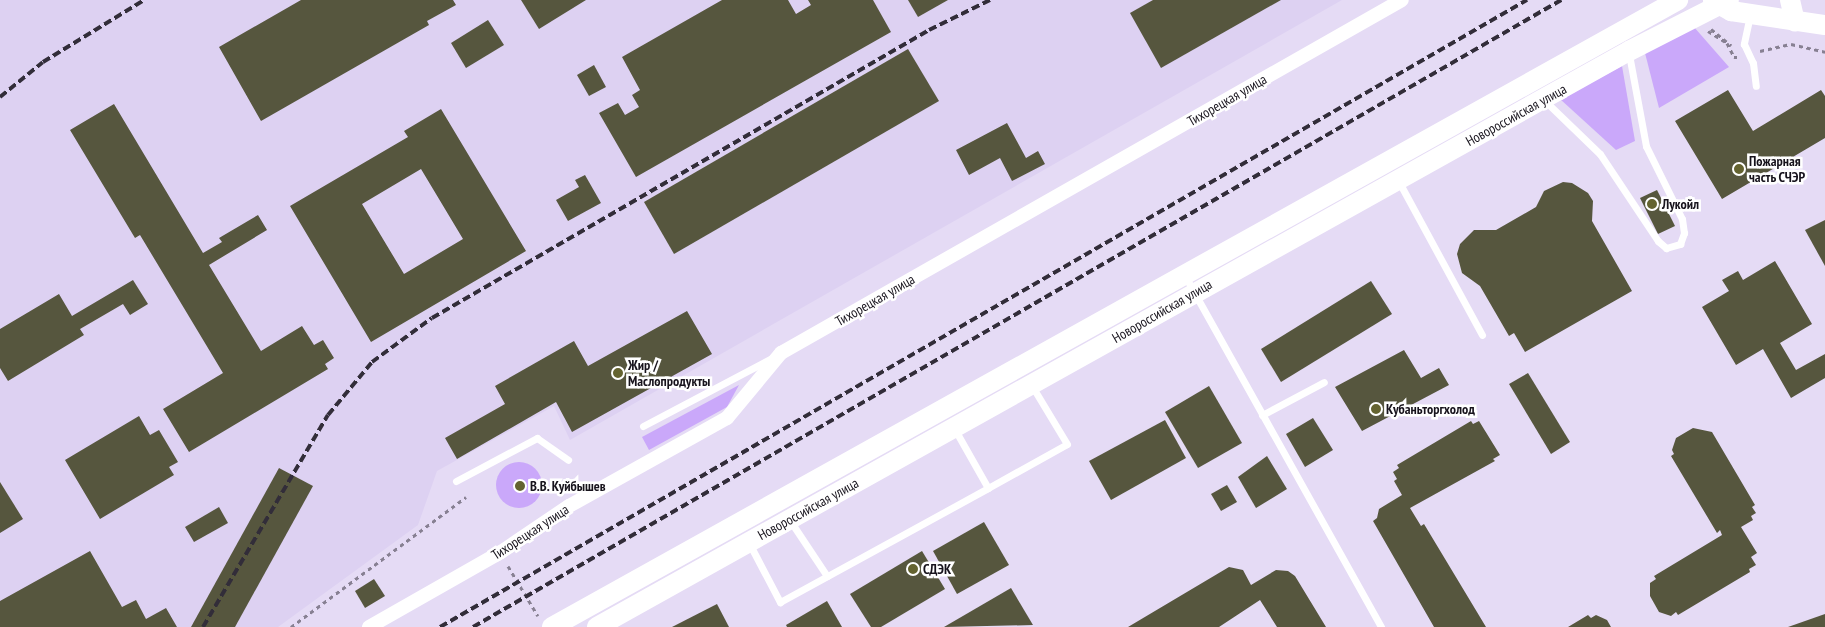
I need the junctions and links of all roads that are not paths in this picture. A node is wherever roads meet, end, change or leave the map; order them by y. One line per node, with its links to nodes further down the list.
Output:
1 (1402, 0): 15 (street, Тихорецкая улица)
2 (1678, 0): 12 (main road, Новороссийская улица)
3 (1790, 0): 6 (main road)
4 (1720, 2): 5 (main road); 8 (main road, Новороссийская улица)
5 (1750, 13): 6 (main road); 9 (lane)
6 (1795, 21): 7 (main road)
7 (1825, 25)
8 (1629, 51): 10 (main road, Новороссийская улица); 10 (lane)
9 (1756, 86)
10 (1543, 99): 11 (main road, Новороссийская улица)
11 (1397, 180): 13 (main road, Новороссийская улица); 14 (lane)
12 (1184, 274): 13 (lane); 19 (main road, Новороссийская улица)
13 (1194, 292): 17 (main road, Новороссийская улица); 18 (lane)
14 (1482, 335)
15 (781, 353): 20 (lane); 28 (street, Тихорецкая улица)
16 (1324, 382): 18 (lane)
17 (1032, 386): 19 (main road, Новороссийская улица); 23 (lane)
18 (1262, 415): 30 (lane)
19 (949, 419): 23 (lane); 24 (main road, Новороссийская улица); 27 (main road, Новороссийская улица)
20 (643, 426)
21 (568, 460): 22 (lane)
22 (456, 481)
23 (988, 488): 26 (lane)
24 (789, 520): 25 (main road, Новороссийская улица); 26 (lane)
25 (748, 542): 26 (lane); 29 (main road, Новороссийская улица)
26 (827, 576)
27 (547, 624)
28 (369, 627)
29 (597, 627)
30 (1381, 627)

